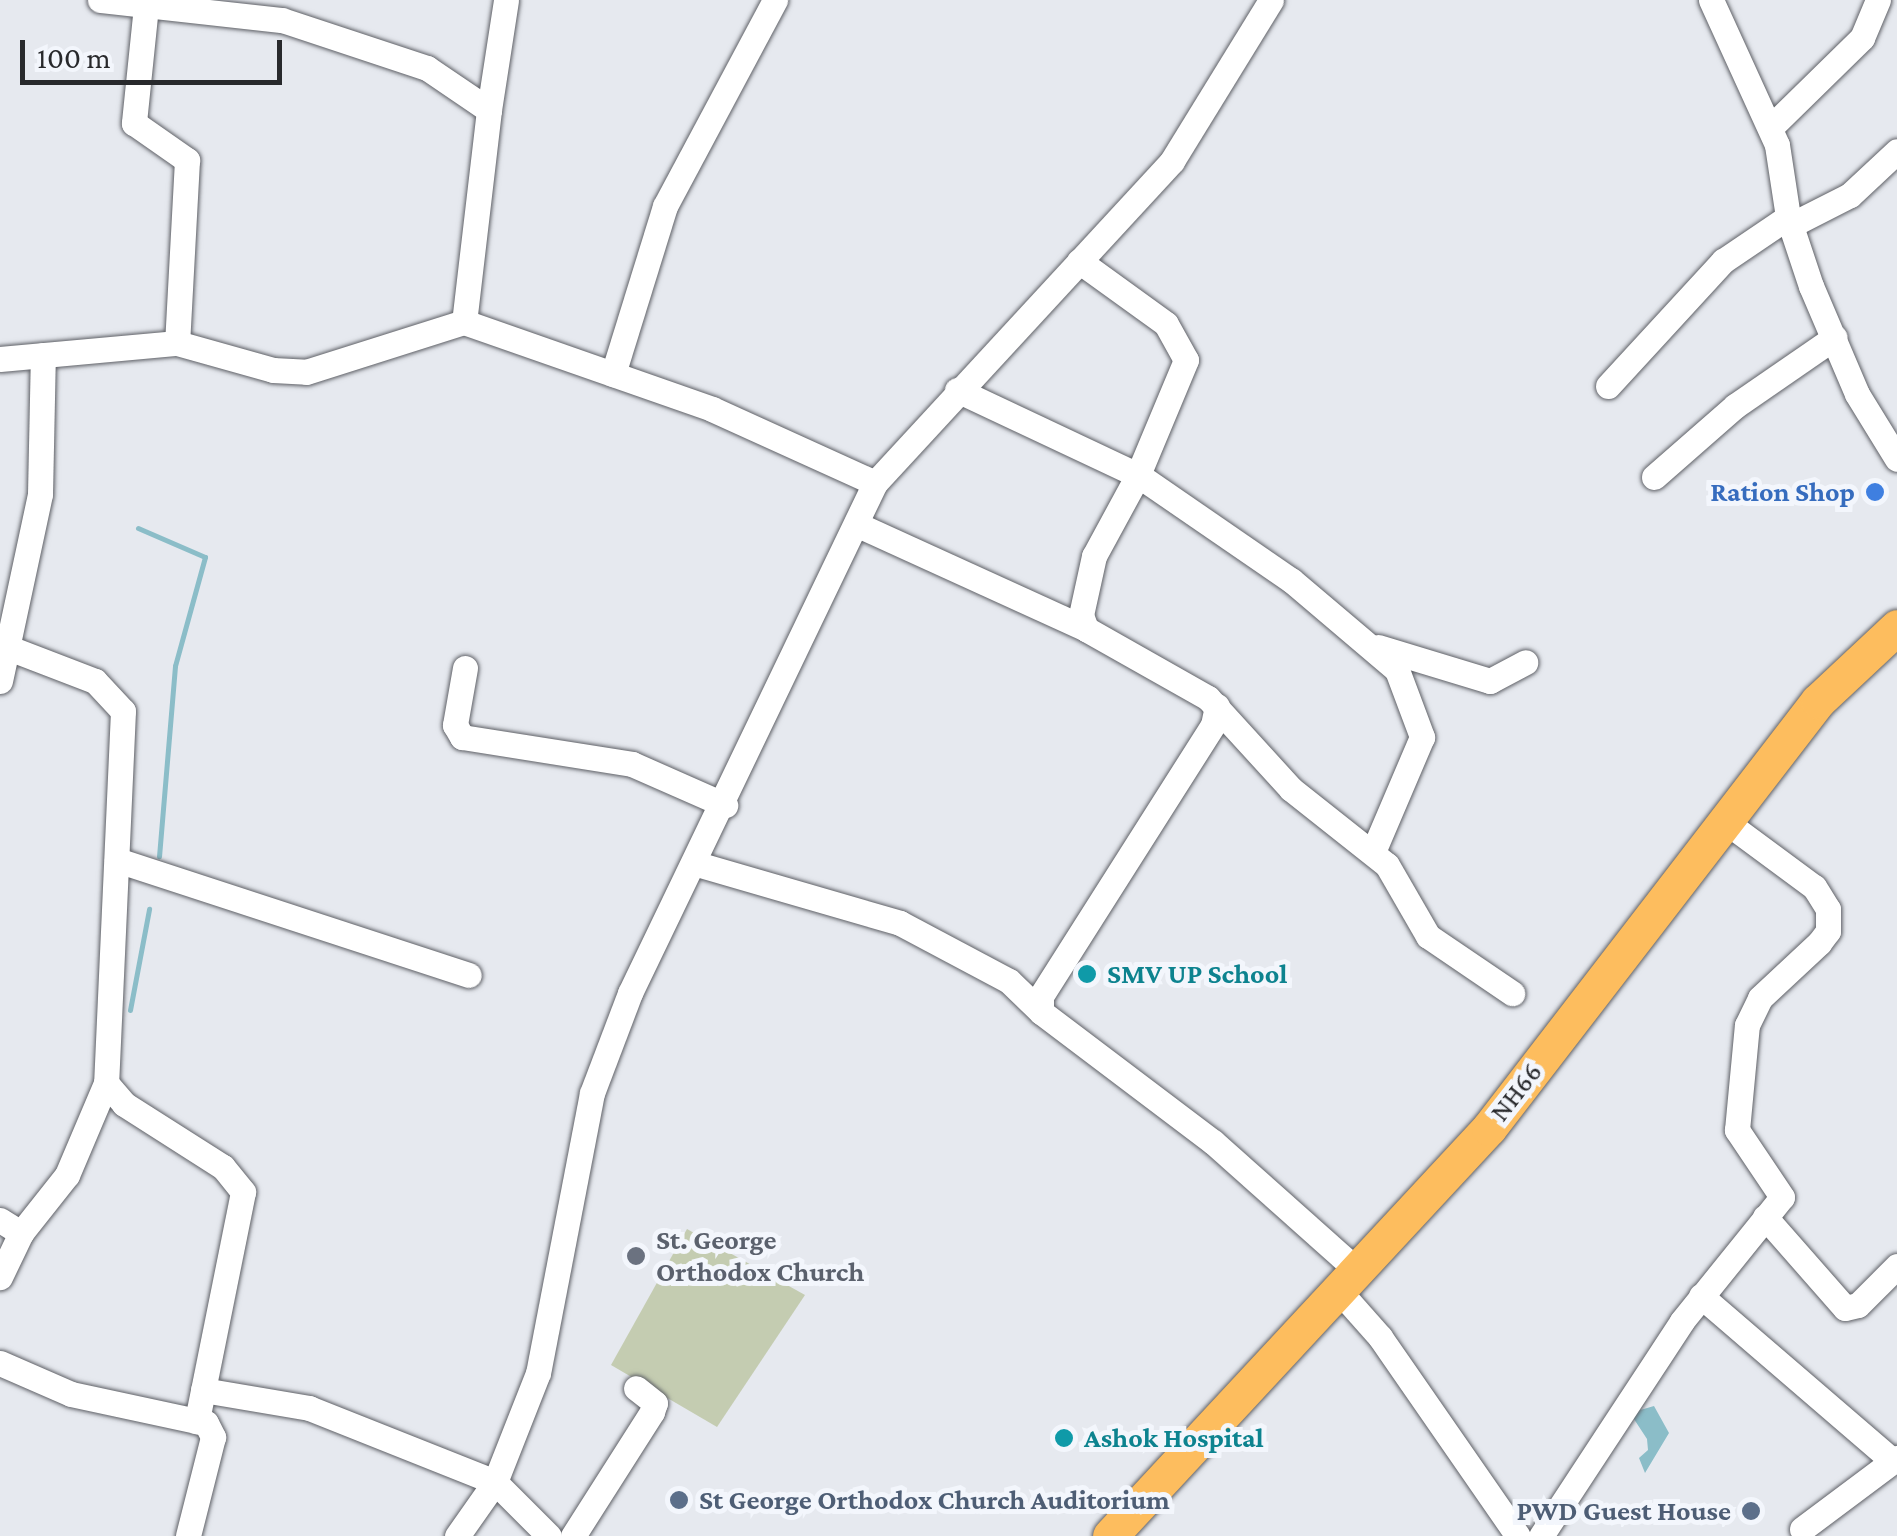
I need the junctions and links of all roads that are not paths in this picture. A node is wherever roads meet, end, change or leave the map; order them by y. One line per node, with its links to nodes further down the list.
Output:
1 (100, 0): 7 (street)
2 (506, 0): 9 (street)
3 (775, 0): 19 (street)
4 (1271, 0): 13 (street)
5 (1711, 0): 10 (street)
6 (1878, 0): 10 (street)
7 (146, 6): 8 (street); 16 (street)
8 (264, 10): 9 (street)
9 (489, 110): 14 (street)
10 (1770, 128): 12 (street)
11 (1897, 152): 12 (street)
12 (1789, 221): 15 (street); 20 (street)
13 (1079, 261): 21 (street); 23 (street)
14 (464, 322): 16 (street); 19 (street)
15 (1835, 337): 22 (street); 24 (street)
16 (177, 342): 17 (street)
17 (43, 355): 18 (street); 30 (street)
18 (0, 359)
19 (612, 374): 25 (street)
20 (1608, 386)
21 (957, 390): 23 (street); 25 (street)
22 (1897, 459)
23 (1138, 475): 28 (street); 29 (street)
24 (1654, 477)
25 (875, 483): 26 (street)
26 (856, 524): 28 (street); 35 (street)
27 (1897, 627): 36 (highway, NH66 / NH66)
28 (1086, 628): 34 (street)
29 (1373, 646): 31 (street); 37 (street)
30 (9, 648): 33 (street); 38 (street)
31 (1525, 662)
32 (465, 668): 35 (street)
33 (0, 681)
34 (1217, 706): 37 (street); 42 (street)
35 (726, 805): 39 (street)
36 (1729, 824): 44 (street); 48 (highway, NH66 / NH66)
37 (1372, 852): 41 (street)
38 (117, 860): 40 (street); 43 (street)
39 (697, 864): 42 (street); 55 (street)
40 (469, 975)
41 (1512, 992)
42 (1041, 1012): 48 (street)
43 (106, 1083): 45 (street); 52 (street)
44 (1765, 1217): 46 (street); 49 (street)
45 (11, 1227): 47 (street)
46 (1897, 1266)
47 (0, 1277)
48 (1350, 1283): 57 (highway, NH66 / NH66); 62 (street)
49 (1702, 1296): 54 (street); 63 (street)
50 (0, 1363): 53 (street)
51 (636, 1388): 61 (street)
52 (204, 1390): 53 (street); 55 (street)
53 (197, 1421): 58 (street)
54 (1895, 1459): 56 (street)
55 (494, 1482): 59 (street); 60 (street)
56 (1802, 1529)
57 (1122, 1532)
58 (188, 1536)
59 (458, 1536)
60 (550, 1536)
61 (573, 1536)
62 (1518, 1536)
63 (1541, 1536)

